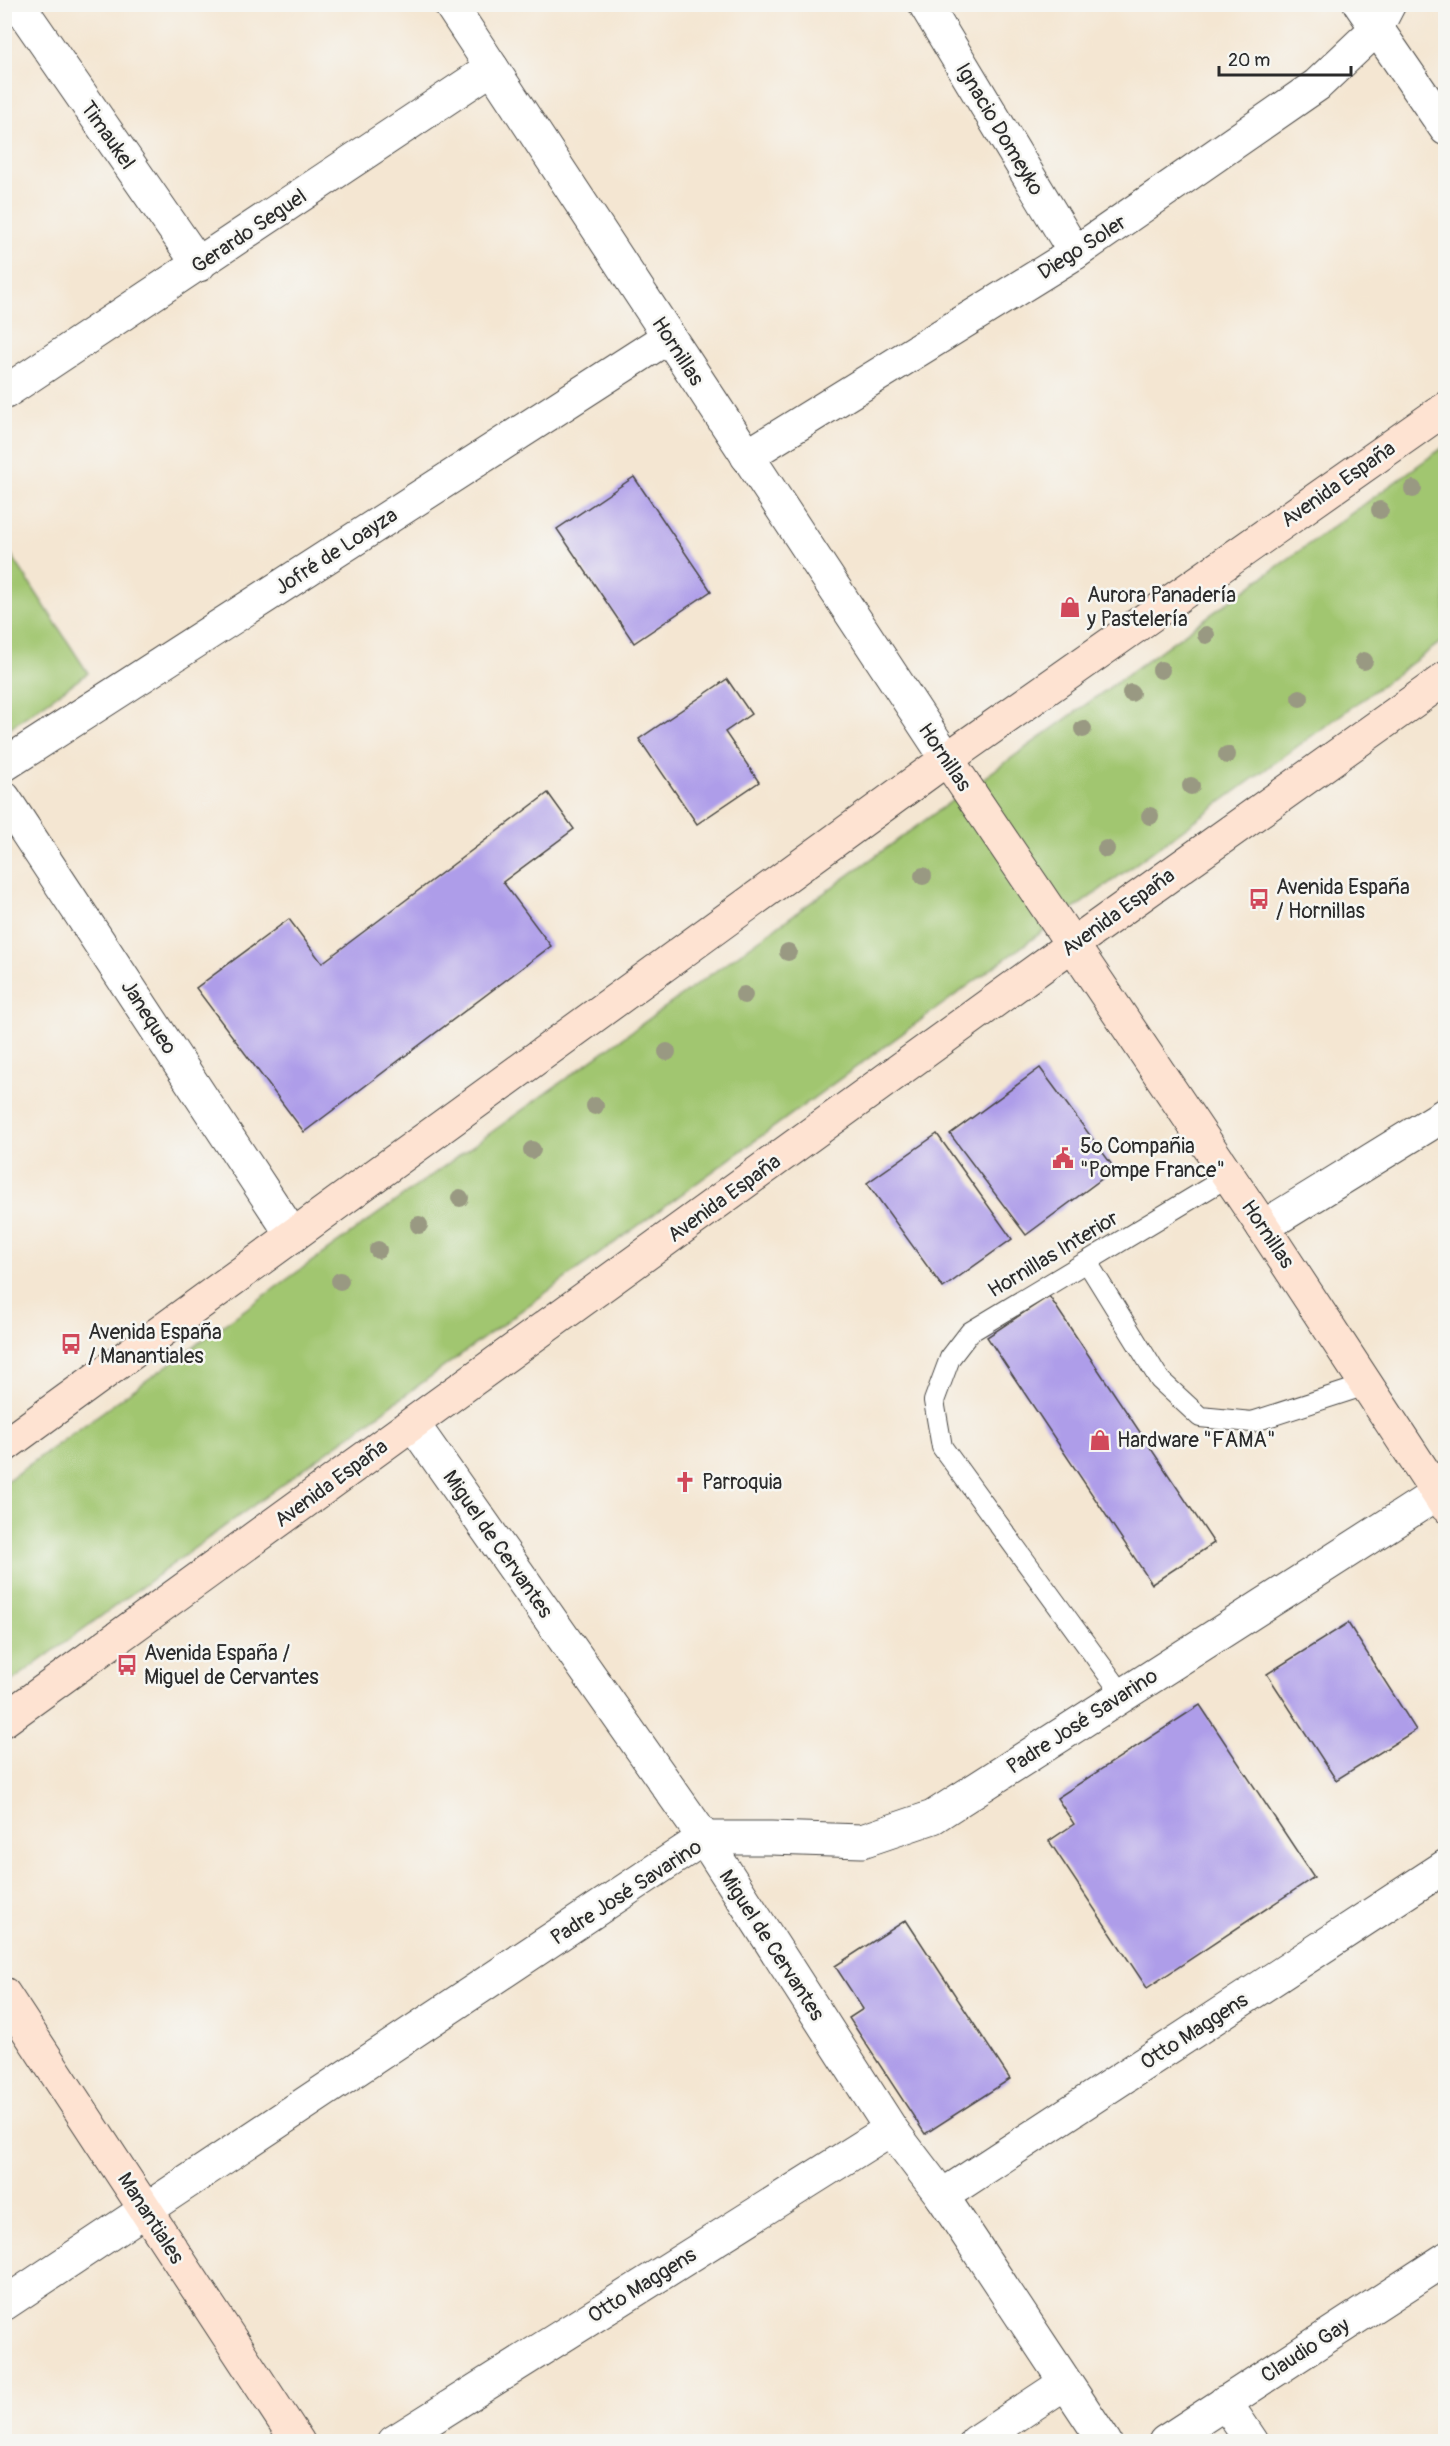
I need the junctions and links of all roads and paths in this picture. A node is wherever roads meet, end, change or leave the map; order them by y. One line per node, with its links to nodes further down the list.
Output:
1 (18, 4): 8 (street, Timaukel)
2 (450, 4): 5 (street, Hornillas)
3 (925, 4): 7 (street, Ignacio Domeyko)
4 (1375, 13): 6 (street); 7 (street, Diego Soler)
5 (492, 68): 8 (street, Gerardo Seguel); 9 (street, Hornillas)
6 (1446, 129)
7 (1075, 253): 12 (street, Diego Soler)
8 (199, 265): 10 (street, Gerardo Seguel)
9 (668, 337): 12 (street, Hornillas); 15 (street, Jofré de Loayza)
10 (4, 393)
11 (1446, 408): 14 (main road, Avenida España)
12 (747, 456): 14 (street, Hornillas)
13 (1446, 678): 17 (main road, Avenida España)
14 (946, 759): 17 (main road, Hornillas); 21 (main road, Avenida España)
15 (4, 765)
16 (4, 798): 21 (street, Janequeo)
17 (1074, 944): 19 (main road, Hornillas); 24 (main road, Avenida España)
18 (1446, 1114): 20 (street)
19 (1229, 1176): 20 (main road, Hornillas); 22 (lane, Hornillas Interior)
20 (1263, 1227): 23 (main road, Hornillas)
21 (293, 1236): 25 (main road, Avenida España)
22 (1087, 1262): 23 (lane); 27 (lane, Hornillas Interior)
23 (1366, 1385): 26 (main road, Hornillas)
24 (413, 1424): 28 (main road, Avenida España); 29 (street, Miguel de Cervantes)
25 (4, 1446)
26 (1443, 1496): 27 (street, Padre José Savarino)
27 (1123, 1695): 29 (street, Padre José Savarino)
28 (4, 1720)
29 (704, 1838): 32 (street, Miguel de Cervantes); 34 (street, Padre José Savarino)
30 (1446, 1866): 33 (street, Otto Maggens)
31 (4, 1994): 34 (main road, Manantiales)
32 (891, 2129): 33 (street, Miguel de Cervantes); 40 (street, Otto Maggens)
33 (942, 2196): 37 (street, Miguel de Cervantes)
34 (146, 2210): 36 (street, Padre José Savarino); 39 (main road, Manantiales)
35 (1446, 2259): 38 (street, Claudio Gay)
36 (4, 2304)
37 (1065, 2383): 41 (street); 42 (street, Miguel de Cervantes)
38 (1225, 2402): 43 (street, Claudio Gay); 44 (street)
39 (298, 2442)
40 (394, 2442)
41 (976, 2442)
42 (1105, 2442)
43 (1165, 2442)
44 (1252, 2442)

